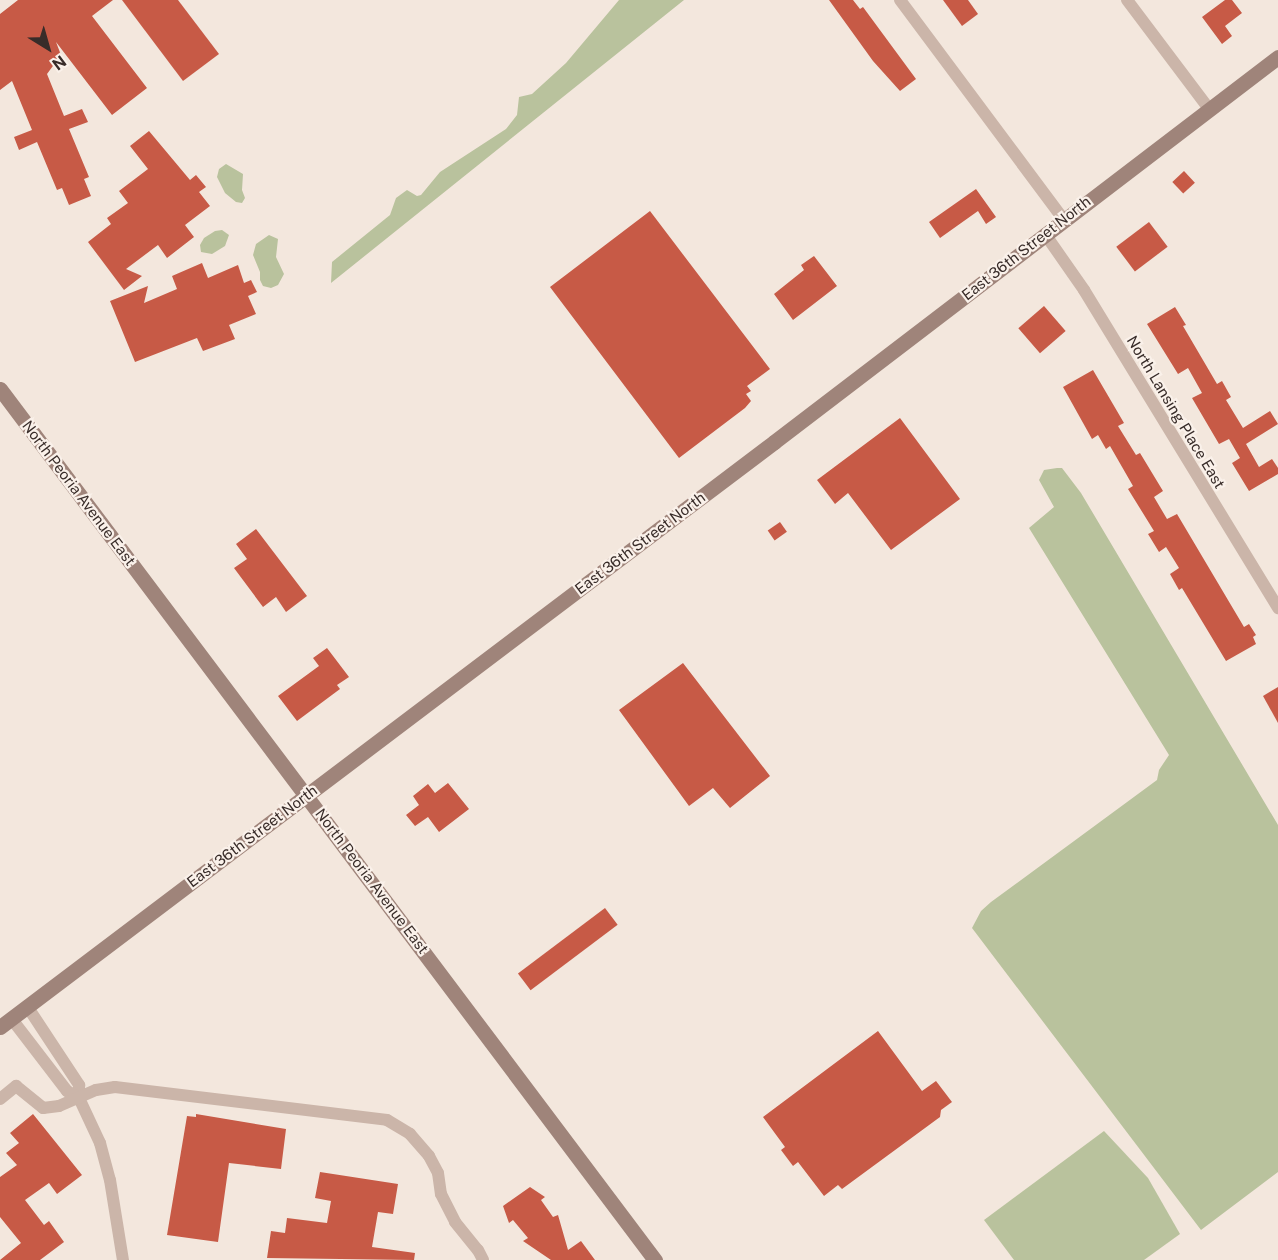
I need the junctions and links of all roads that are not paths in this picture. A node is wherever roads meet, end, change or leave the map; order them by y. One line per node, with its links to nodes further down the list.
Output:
1 (900, 0): 5 (street)
2 (1127, 0): 4 (street)
3 (1278, 57): 4 (main road, East 36th Street North)
4 (1209, 109): 5 (main road, East 36th Street North)
5 (1064, 219): 6 (main road, East 36th Street North)
6 (1045, 234): 8 (street, North Lansing Place East); 9 (main road, East 36th Street North)
7 (0, 389): 9 (main road, North Peoria Avenue East)
8 (1277, 606)
9 (306, 795): 10 (main road, East 36th Street North); 16 (main road, North Peoria Avenue East)
10 (27, 1006): 11 (main road, East 36th Street North); 12 (street)
11 (6, 1022): 12 (street)
12 (79, 1098): 13 (street); 14 (street); 15 (street)
13 (0, 1099)
14 (123, 1260)
15 (483, 1260)
16 (655, 1260)

